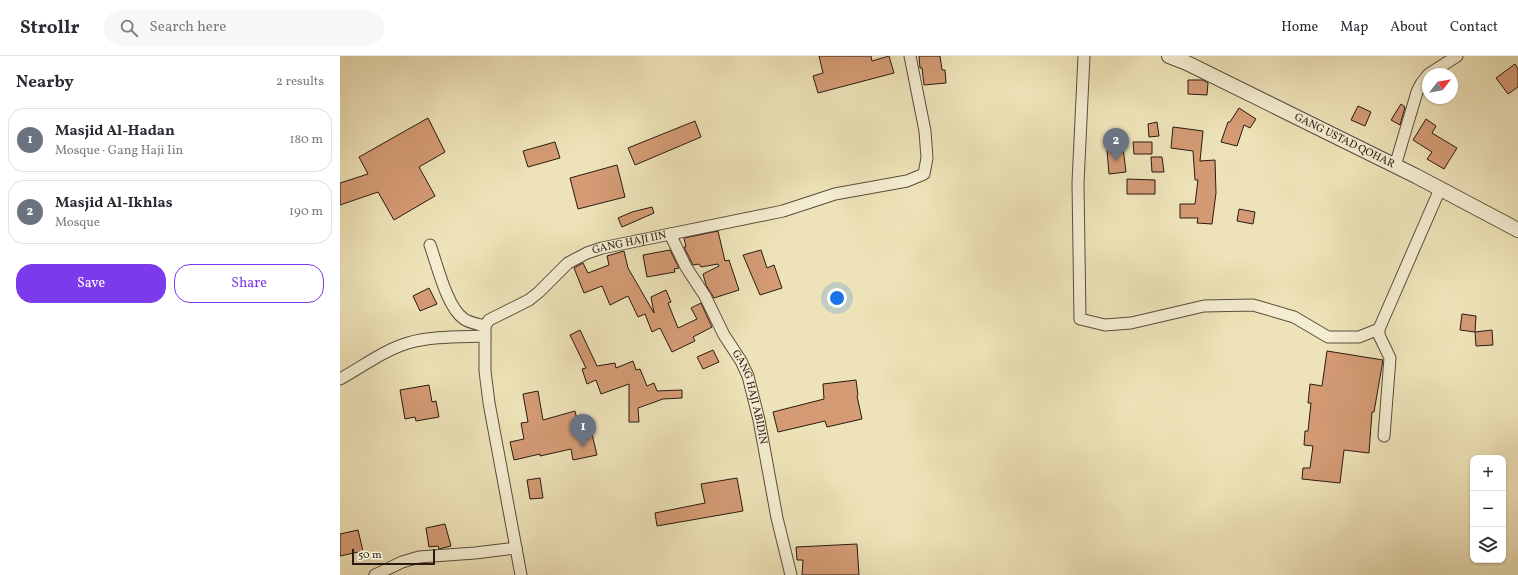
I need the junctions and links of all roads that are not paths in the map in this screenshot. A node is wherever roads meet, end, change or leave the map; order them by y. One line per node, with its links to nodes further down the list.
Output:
1 (910, 56): 10 (street, GANG HAJI IIN)
2 (1084, 56): 12 (street)
3 (1169, 56): 7 (street, GANG USTAD QOHAR)
4 (1457, 56): 5 (street)
5 (1438, 68)
6 (1422, 83): 7 (street)
7 (1395, 166): 8 (street, GANG USTAD QOHAR)
8 (1440, 190): 9 (street, GANG USTAD QOHAR); 12 (street)
9 (1518, 230)
10 (670, 234): 13 (street, GANG HAJI IIN); 19 (street, GANG HAJI ABIDIN)
11 (430, 245): 13 (street)
12 (1379, 328): 15 (street)
13 (485, 331): 14 (street); 16 (street)
14 (340, 379)
15 (1384, 436)
16 (516, 548): 17 (street); 18 (street)
17 (375, 575)
18 (521, 575)
19 (791, 575)

